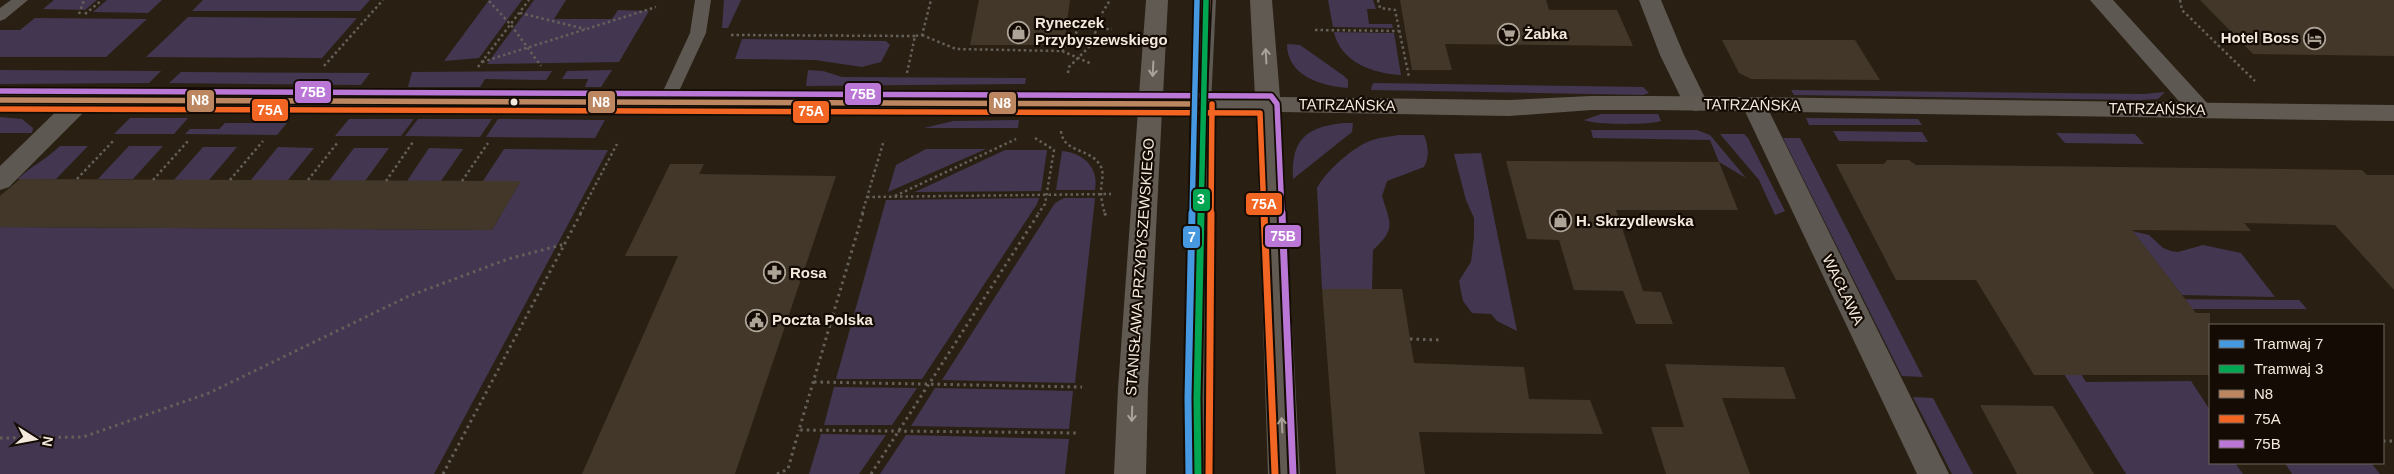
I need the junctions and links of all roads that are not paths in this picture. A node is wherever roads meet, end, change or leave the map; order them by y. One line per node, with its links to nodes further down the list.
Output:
1 (20, 0): 8 (lane)
2 (703, 0): 11 (lane)
3 (1157, 0): 12 (street, STANISŁAWA PRZYBYSZEWSKIEGO, one-way to 12)
4 (1208, 0): 13 (lane)
5 (1261, 0): 14 (street, one-way to 5)
6 (1650, 0): 15 (street)
7 (2101, 0): 17 (street)
8 (0, 16)
9 (0, 100): 10 (street, TATRZAŃSKA)
10 (82, 101): 11 (street, TATRZAŃSKA); 19 (street)
11 (666, 102): 12 (street, TATRZAŃSKA)
12 (1151, 103): 13 (street, TATRZAŃSKA); 20 (street, STANISŁAWA PRZYBYSZEWSKIEGO, one-way to 20)
13 (1203, 104): 14 (street, TATRZAŃSKA); 21 (lane)
14 (1268, 104): 15 (street, TATRZAŃSKA); 22 (street, one-way to 14)
15 (1696, 104): 16 (street, TATRZAŃSKA)
16 (1754, 105): 17 (street, TATRZAŃSKA); 23 (street, WACŁAWA)
17 (2200, 110): 18 (street, TATRZAŃSKA)
18 (2394, 113)
19 (0, 180)
20 (1130, 474)
21 (1200, 474)
22 (1284, 474)
23 (1933, 474)

